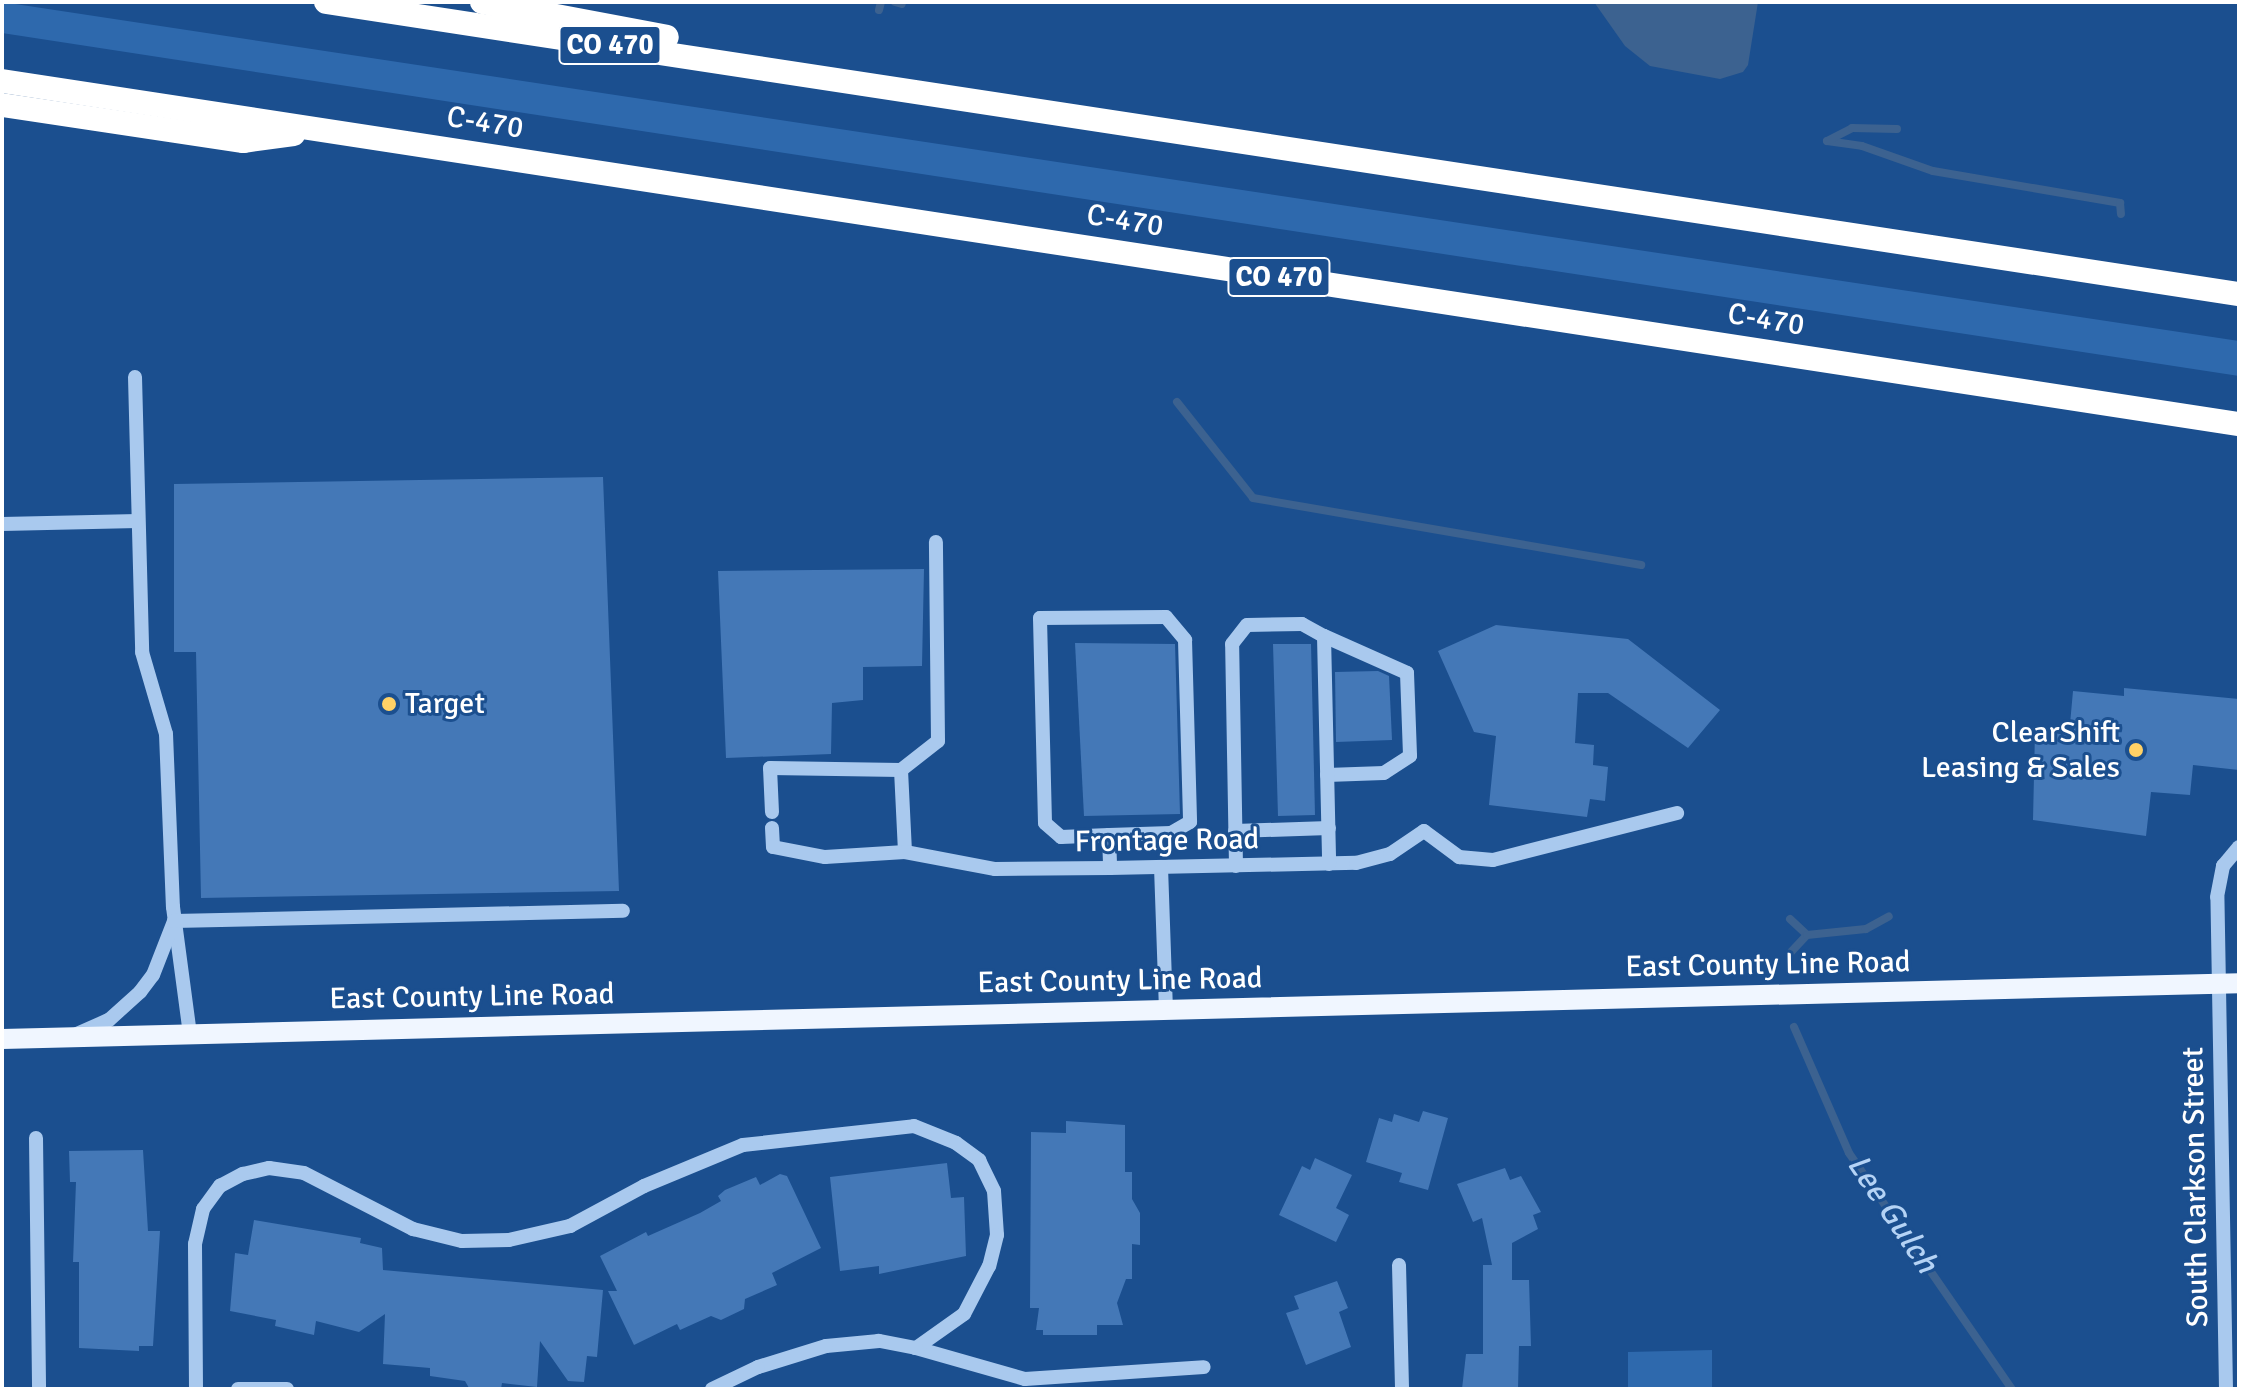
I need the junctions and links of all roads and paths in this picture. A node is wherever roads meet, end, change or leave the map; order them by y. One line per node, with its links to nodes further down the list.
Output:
1 (326, 2): 4 (highway, CO 470)
2 (482, 2): 4 (highway)
3 (2, 81): 6 (highway, C-470 / CO 470)
4 (894, 89): 7 (highway, CO 470)
5 (2, 105): 6 (highway)
6 (320, 130): 9 (highway, C-470 / CO 470)
7 (2239, 294)
8 (135, 377): 10 (street)
9 (2239, 424)
10 (138, 521): 11 (street); 29 (street)
11 (2, 524)
12 (936, 542): 14 (street)
13 (1324, 636): 15 (street); 15 (street); 20 (street)
14 (901, 770): 16 (street); 23 (street)
15 (1327, 775): 19 (street)
16 (772, 812)
17 (1677, 813): 24 (street, Frontage Road)
18 (772, 828): 23 (street, Frontage Road)
19 (1329, 828): 20 (street); 24 (street)
20 (1235, 831): 25 (street)
21 (1109, 835): 21 (street); 27 (street)
22 (2239, 847): 30 (street, South Clarkson Street)
23 (905, 852): 27 (street, Frontage Road)
24 (1329, 864): 25 (street, Frontage Road)
25 (1236, 866): 26 (street, Frontage Road)
26 (1161, 867): 27 (street, Frontage Road); 32 (street)
27 (1110, 868)
28 (623, 911): 29 (street)
29 (174, 921): 33 (street); 34 (street)
30 (2217, 983): 31 (main road, East County Line Road); 32 (main road, East County Line Road); 37 (street, South Clarkson Street)
31 (2239, 983)
32 (1166, 1010): 33 (main road, East County Line Road)
33 (190, 1034): 34 (main road, East County Line Road)
34 (70, 1038): 35 (main road, East County Line Road)
35 (2, 1039)
36 (36, 1138): 42 (street)
37 (2223, 1223): 38 (street); 48 (street, South Clarkson Street)
38 (2239, 1223)
39 (1399, 1265): 47 (street)
40 (916, 1348): 41 (street); 43 (street); 46 (street)
41 (1204, 1367)
42 (39, 1389)
43 (196, 1389)
44 (238, 1389): 45 (street)
45 (287, 1389)
46 (712, 1389)
47 (1402, 1389)
48 (2226, 1389)

